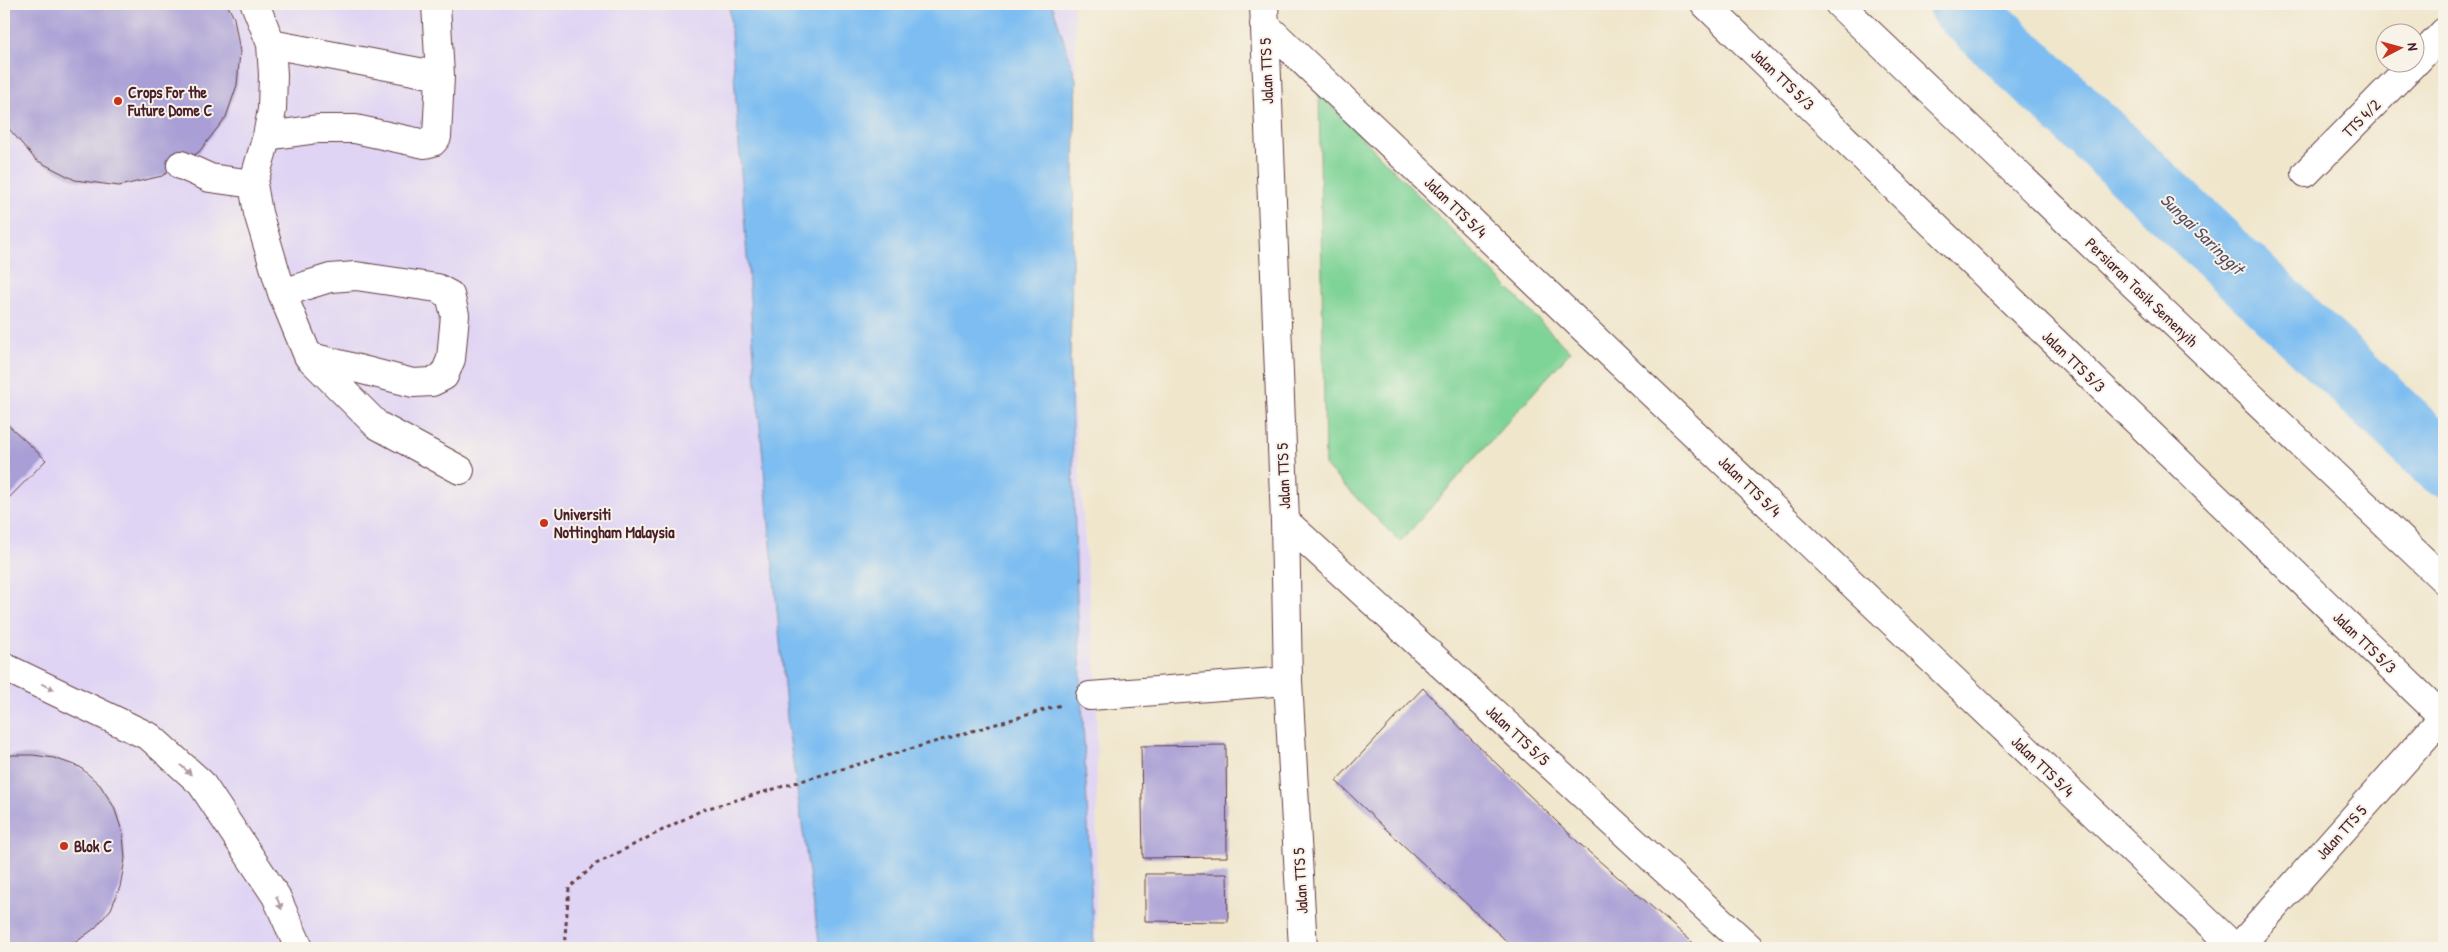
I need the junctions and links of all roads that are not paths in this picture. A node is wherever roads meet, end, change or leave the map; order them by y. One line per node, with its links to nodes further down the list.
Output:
1 (254, 4): 7 (street)
2 (436, 4): 10 (street)
3 (1705, 4): 23 (street, Jalan TTS 5/3)
4 (1839, 4): 19 (street, Persiaran Tasik Semenyih)
5 (1264, 14): 18 (street, Jalan TTS 5); 27 (street, Jalan TTS 5/4)
6 (2444, 32): 8 (street, TTS 4/2)
7 (271, 44): 10 (street); 11 (street)
8 (2426, 51)
9 (2405, 72): 13 (street, TTS 4/2)
10 (440, 76): 11 (street)
11 (267, 136): 14 (street)
12 (181, 165): 14 (street)
13 (2306, 173)
14 (252, 184): 15 (street)
15 (282, 293): 16 (street); 16 (street)
16 (308, 356): 17 (street)
17 (460, 470)
18 (1285, 521): 21 (street, Jalan TTS 5); 26 (street, Jalan TTS 5/5)
19 (2444, 580)
20 (4, 667): 24 (street, one-way to 24)
21 (1288, 680): 22 (street); 25 (street, Jalan TTS 5)
22 (1090, 696)
23 (2444, 717): 27 (street, Jalan TTS 5)
24 (299, 948)
25 (1303, 948)
26 (1750, 948)
27 (2237, 948)

